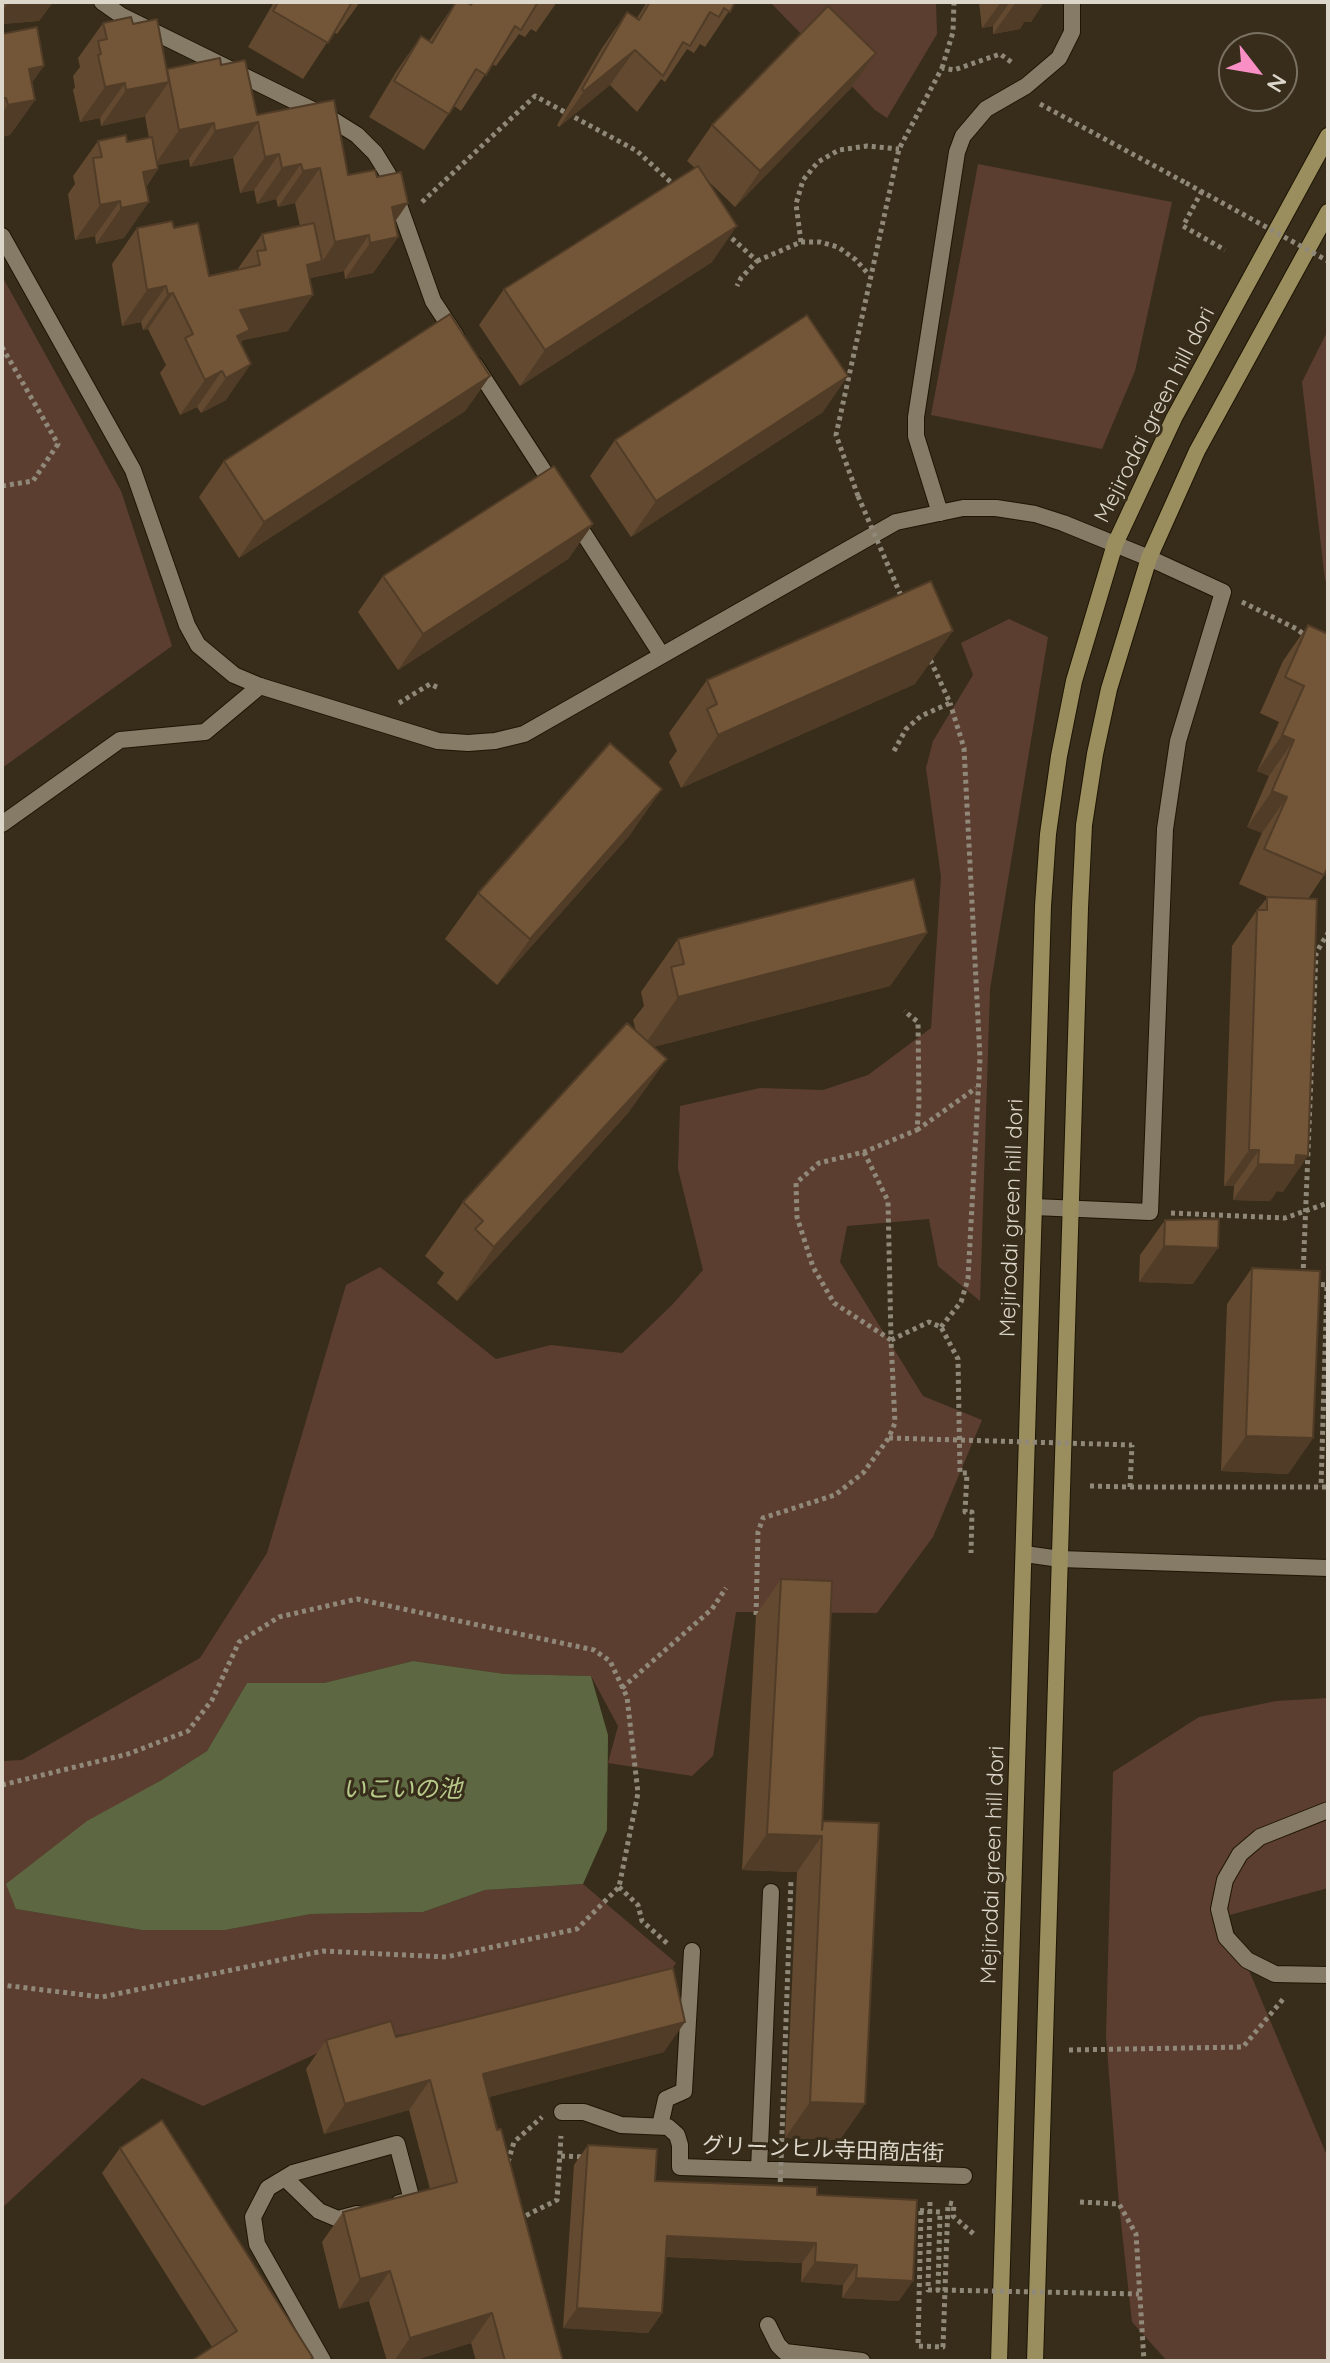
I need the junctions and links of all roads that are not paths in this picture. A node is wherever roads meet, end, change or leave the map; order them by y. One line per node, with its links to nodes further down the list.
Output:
1 (102, 2): 9 (street)
2 (1072, 2): 6 (street)
3 (1328, 136): 7 (street, Mejirodai green hill dori)
4 (1328, 212): 8 (street)
5 (2, 236): 10 (street)
6 (940, 513): 7 (street); 9 (street)
7 (1115, 544): 8 (street); 12 (street, Mejirodai green hill dori)
8 (1149, 558): 13 (street); 13 (street)
9 (661, 654): 10 (street)
10 (260, 686): 11 (street)
11 (2, 824)
12 (1034, 1207): 13 (street); 14 (street, Mejirodai green hill dori)
13 (1071, 1209): 15 (street)
14 (1025, 1554): 15 (street); 29 (street, Mejirodai green hill dori)
15 (1060, 1559): 16 (street); 30 (street)
16 (1328, 1568)
17 (1328, 1810): 20 (street)
18 (771, 1892): 23 (street)
19 (692, 1951): 22 (street)
20 (1328, 1975)
21 (562, 2112): 22 (street)
22 (660, 2126): 23 (street, グリーンヒル寺田商店街)
23 (759, 2169): 24 (street, グリーンヒル寺田商店街)
24 (964, 2176)
25 (285, 2178): 25 (street); 27 (street)
26 (768, 2325): 28 (street)
27 (323, 2361)
28 (862, 2361)
29 (999, 2361)
30 (1035, 2361)

